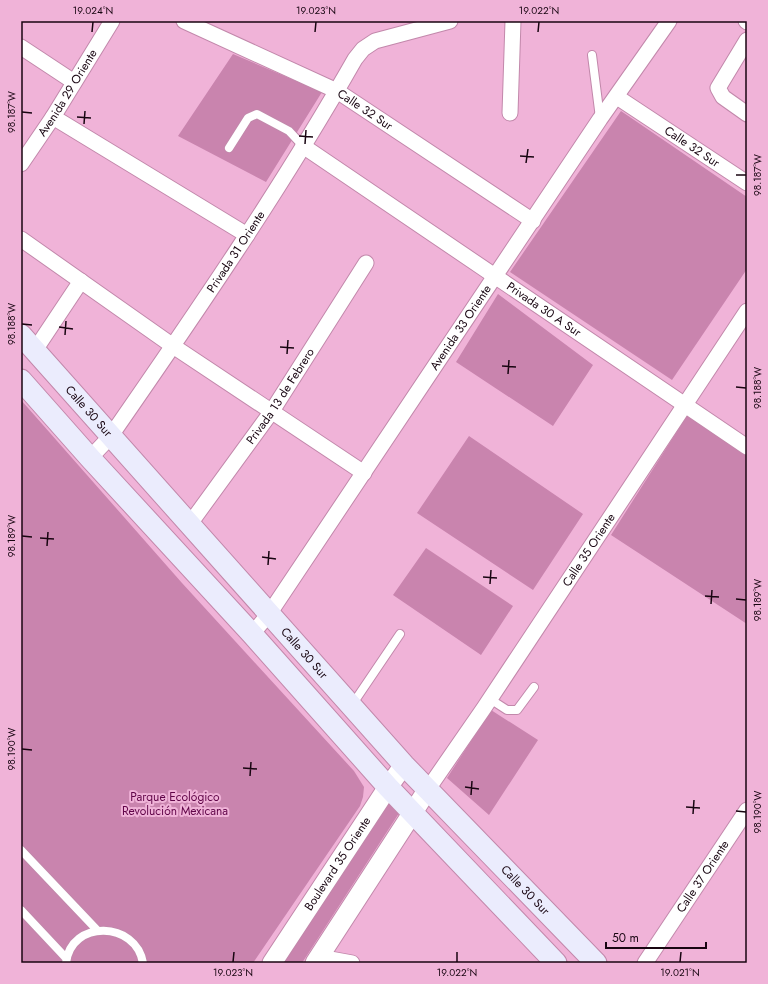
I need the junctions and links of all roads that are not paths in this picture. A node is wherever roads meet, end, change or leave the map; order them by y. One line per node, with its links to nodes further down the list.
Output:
1 (112, 21): 9 (street, Avenida 29 Oriente)
2 (184, 21): 10 (street, Calle 32 Sur)
3 (442, 21): 10 (street, Privada 31 Oriente)
4 (513, 21): 12 (street)
5 (669, 21): 11 (street, Avenida 33 Oriente)
6 (747, 40): 13 (street)
7 (21, 48): 9 (street)
8 (592, 55): 15 (lane)
9 (74, 82): 14 (street, Avenida 29 Oriente)
10 (337, 91): 17 (street, Privada 31 Oriente); 21 (street, Calle 32 Sur)
11 (616, 97): 15 (street, Avenida 33 Oriente); 20 (street, Calle 32 Sur)
12 (510, 113)
13 (747, 114)
14 (52, 117): 16 (street, Avenida 29 Oriente); 22 (street)
15 (600, 118): 21 (street, Avenida 33 Oriente)
16 (26, 146): 19 (street, Avenida 29 Oriente)
17 (304, 146): 18 (lane); 22 (street, Privada 31 Oriente); 25 (street, Privada 30 A Sur)
18 (229, 148)
19 (21, 164)
20 (747, 183)
21 (533, 221): 25 (street, Avenida 33 Oriente)
22 (248, 235): 29 (street, Privada 31 Oriente)
23 (21, 239): 26 (street)
24 (366, 263): 33 (street, Privada 13 de Febrero)
25 (496, 277): 32 (street, Privada 30 A Sur); 37 (street, Avenida 33 Oriente)
26 (81, 281): 29 (street); 30 (street)
27 (747, 311): 32 (street, Calle 35 Oriente)
28 (21, 335): 30 (main road, Calle 30 Sur)
29 (173, 346): 33 (street); 34 (street, Privada 31 Oriente)
30 (35, 350): 34 (main road, Calle 30 Sur)
31 (21, 380): 36 (main road)
32 (684, 405): 35 (street); 43 (street, Calle 35 Oriente)
33 (272, 411): 37 (street); 38 (street, Privada 13 de Febrero)
34 (110, 437): 36 (street, Privada 31 Oriente); 38 (main road, Calle 30 Sur)
35 (747, 447)
36 (90, 458): 40 (main road)
37 (364, 473): 39 (street, Avenida 33 Oriente)
38 (190, 525): 39 (main road, Calle 30 Sur)
39 (269, 614): 40 (street, Avenida 33 Oriente); 44 (main road, Calle 30 Sur)
40 (252, 634): 46 (main road)
41 (400, 634): 44 (lane)
42 (534, 687): 43 (lane)
43 (490, 699): 47 (street, Calle 35 Oriente)
44 (351, 706): 45 (main road, Calle 30 Sur)
45 (404, 765): 46 (street, Boulevard 35 Oriente); 47 (main road, Calle 30 Sur)
46 (388, 787): 49 (main road); 56 (street, Boulevard 35 Oriente)
47 (428, 789): 49 (street); 59 (main road, Calle 30 Sur)
48 (747, 810): 60 (street, Calle 37 Oriente)
49 (412, 811): 53 (street); 58 (main road)
50 (21, 850): 52 (lane)
51 (21, 910): 54 (lane)
52 (97, 930): 54 (lane); 55 (lane)
53 (317, 960): 57 (street)
54 (66, 961)
55 (143, 963)
56 (272, 963)
57 (352, 963)
58 (556, 963)
59 (596, 963)
60 (645, 963)

